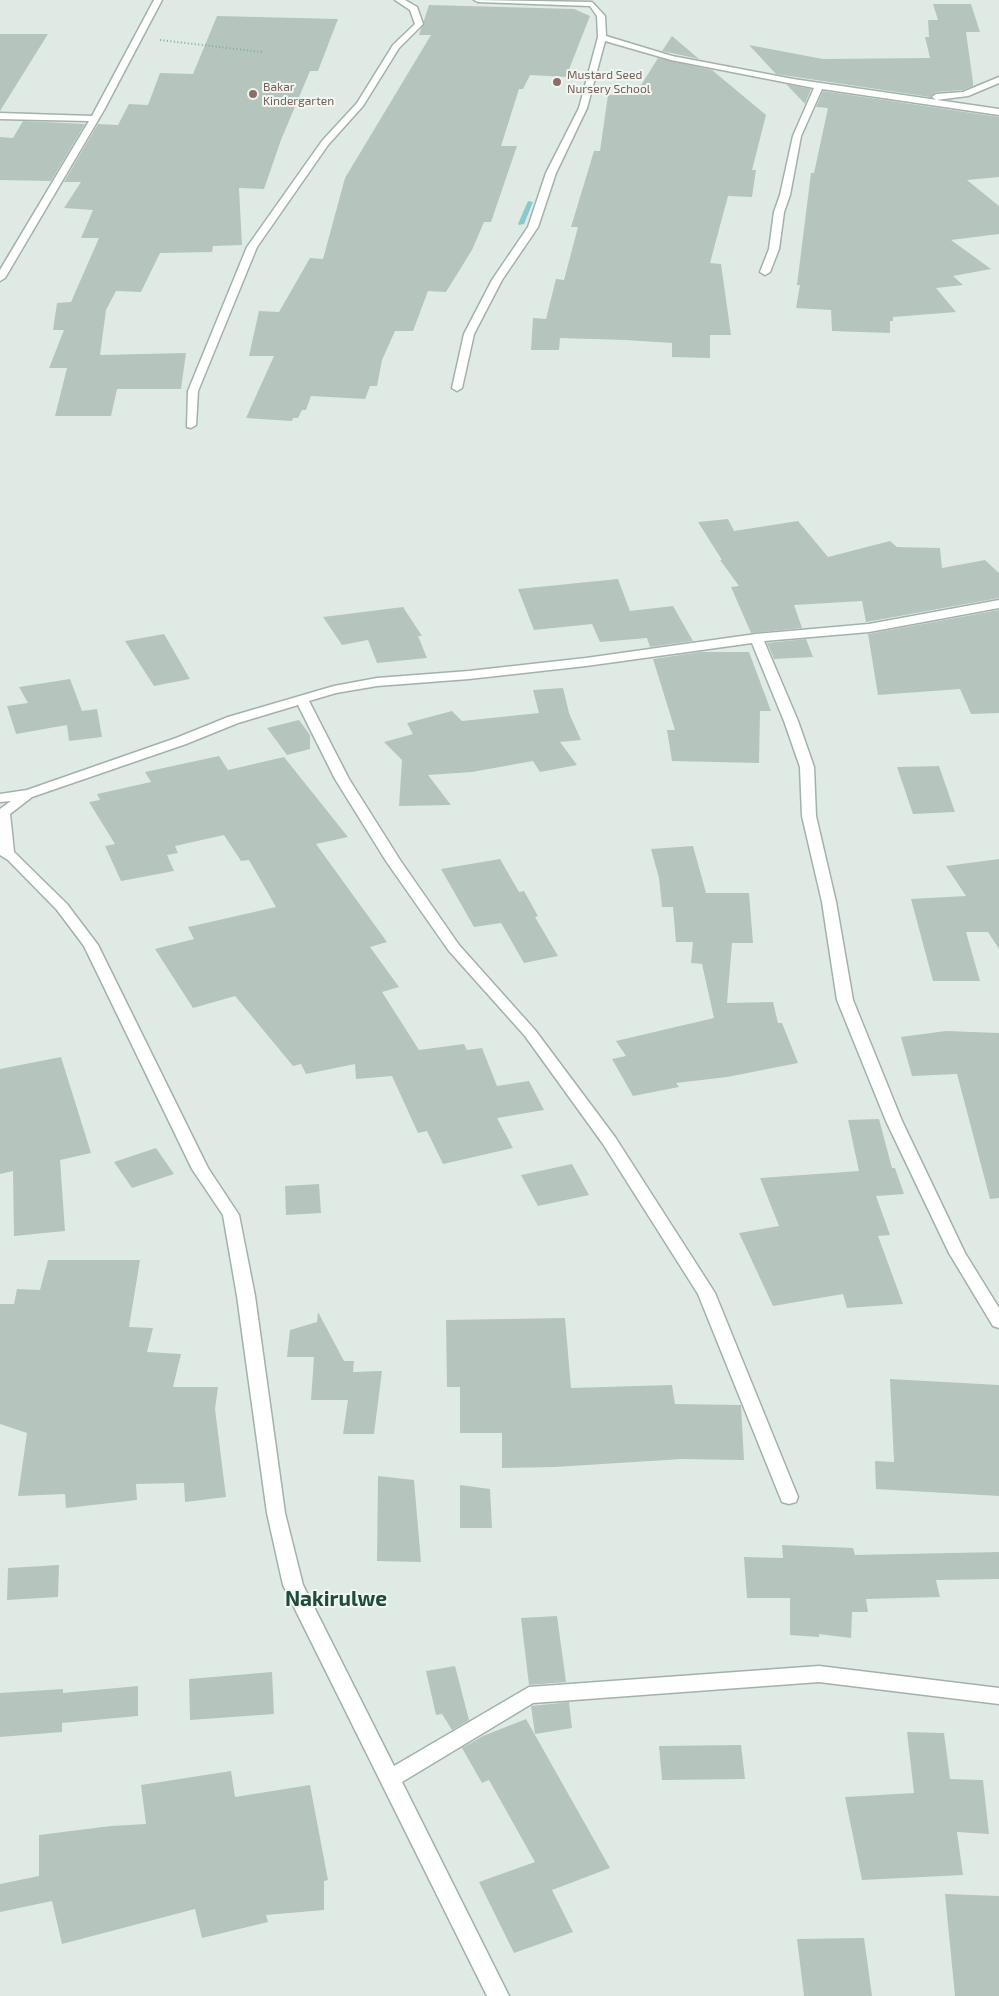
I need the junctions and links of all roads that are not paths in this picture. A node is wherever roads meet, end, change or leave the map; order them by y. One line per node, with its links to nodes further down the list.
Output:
1 (158, 0): 11 (street)
2 (399, 0): 15 (street)
3 (478, 0): 4 (street)
4 (592, 2): 5 (street)
5 (602, 37): 7 (street); 14 (street)
6 (999, 80): 8 (street)
7 (819, 86): 8 (street); 12 (street)
8 (917, 100): 9 (street)
9 (999, 112)
10 (0, 116): 11 (street)
11 (95, 119): 13 (street)
12 (765, 272)
13 (0, 278)
14 (457, 388)
15 (191, 425)
16 (999, 604): 17 (street)
17 (756, 638): 18 (street); 22 (street)
18 (302, 700): 19 (street); 23 (street)
19 (29, 794): 20 (street); 21 (street)
20 (0, 798)
21 (4, 851): 25 (street)
22 (999, 1322)
23 (789, 1497)
24 (999, 1696): 25 (street)
25 (389, 1779): 26 (street)
26 (498, 1996)

